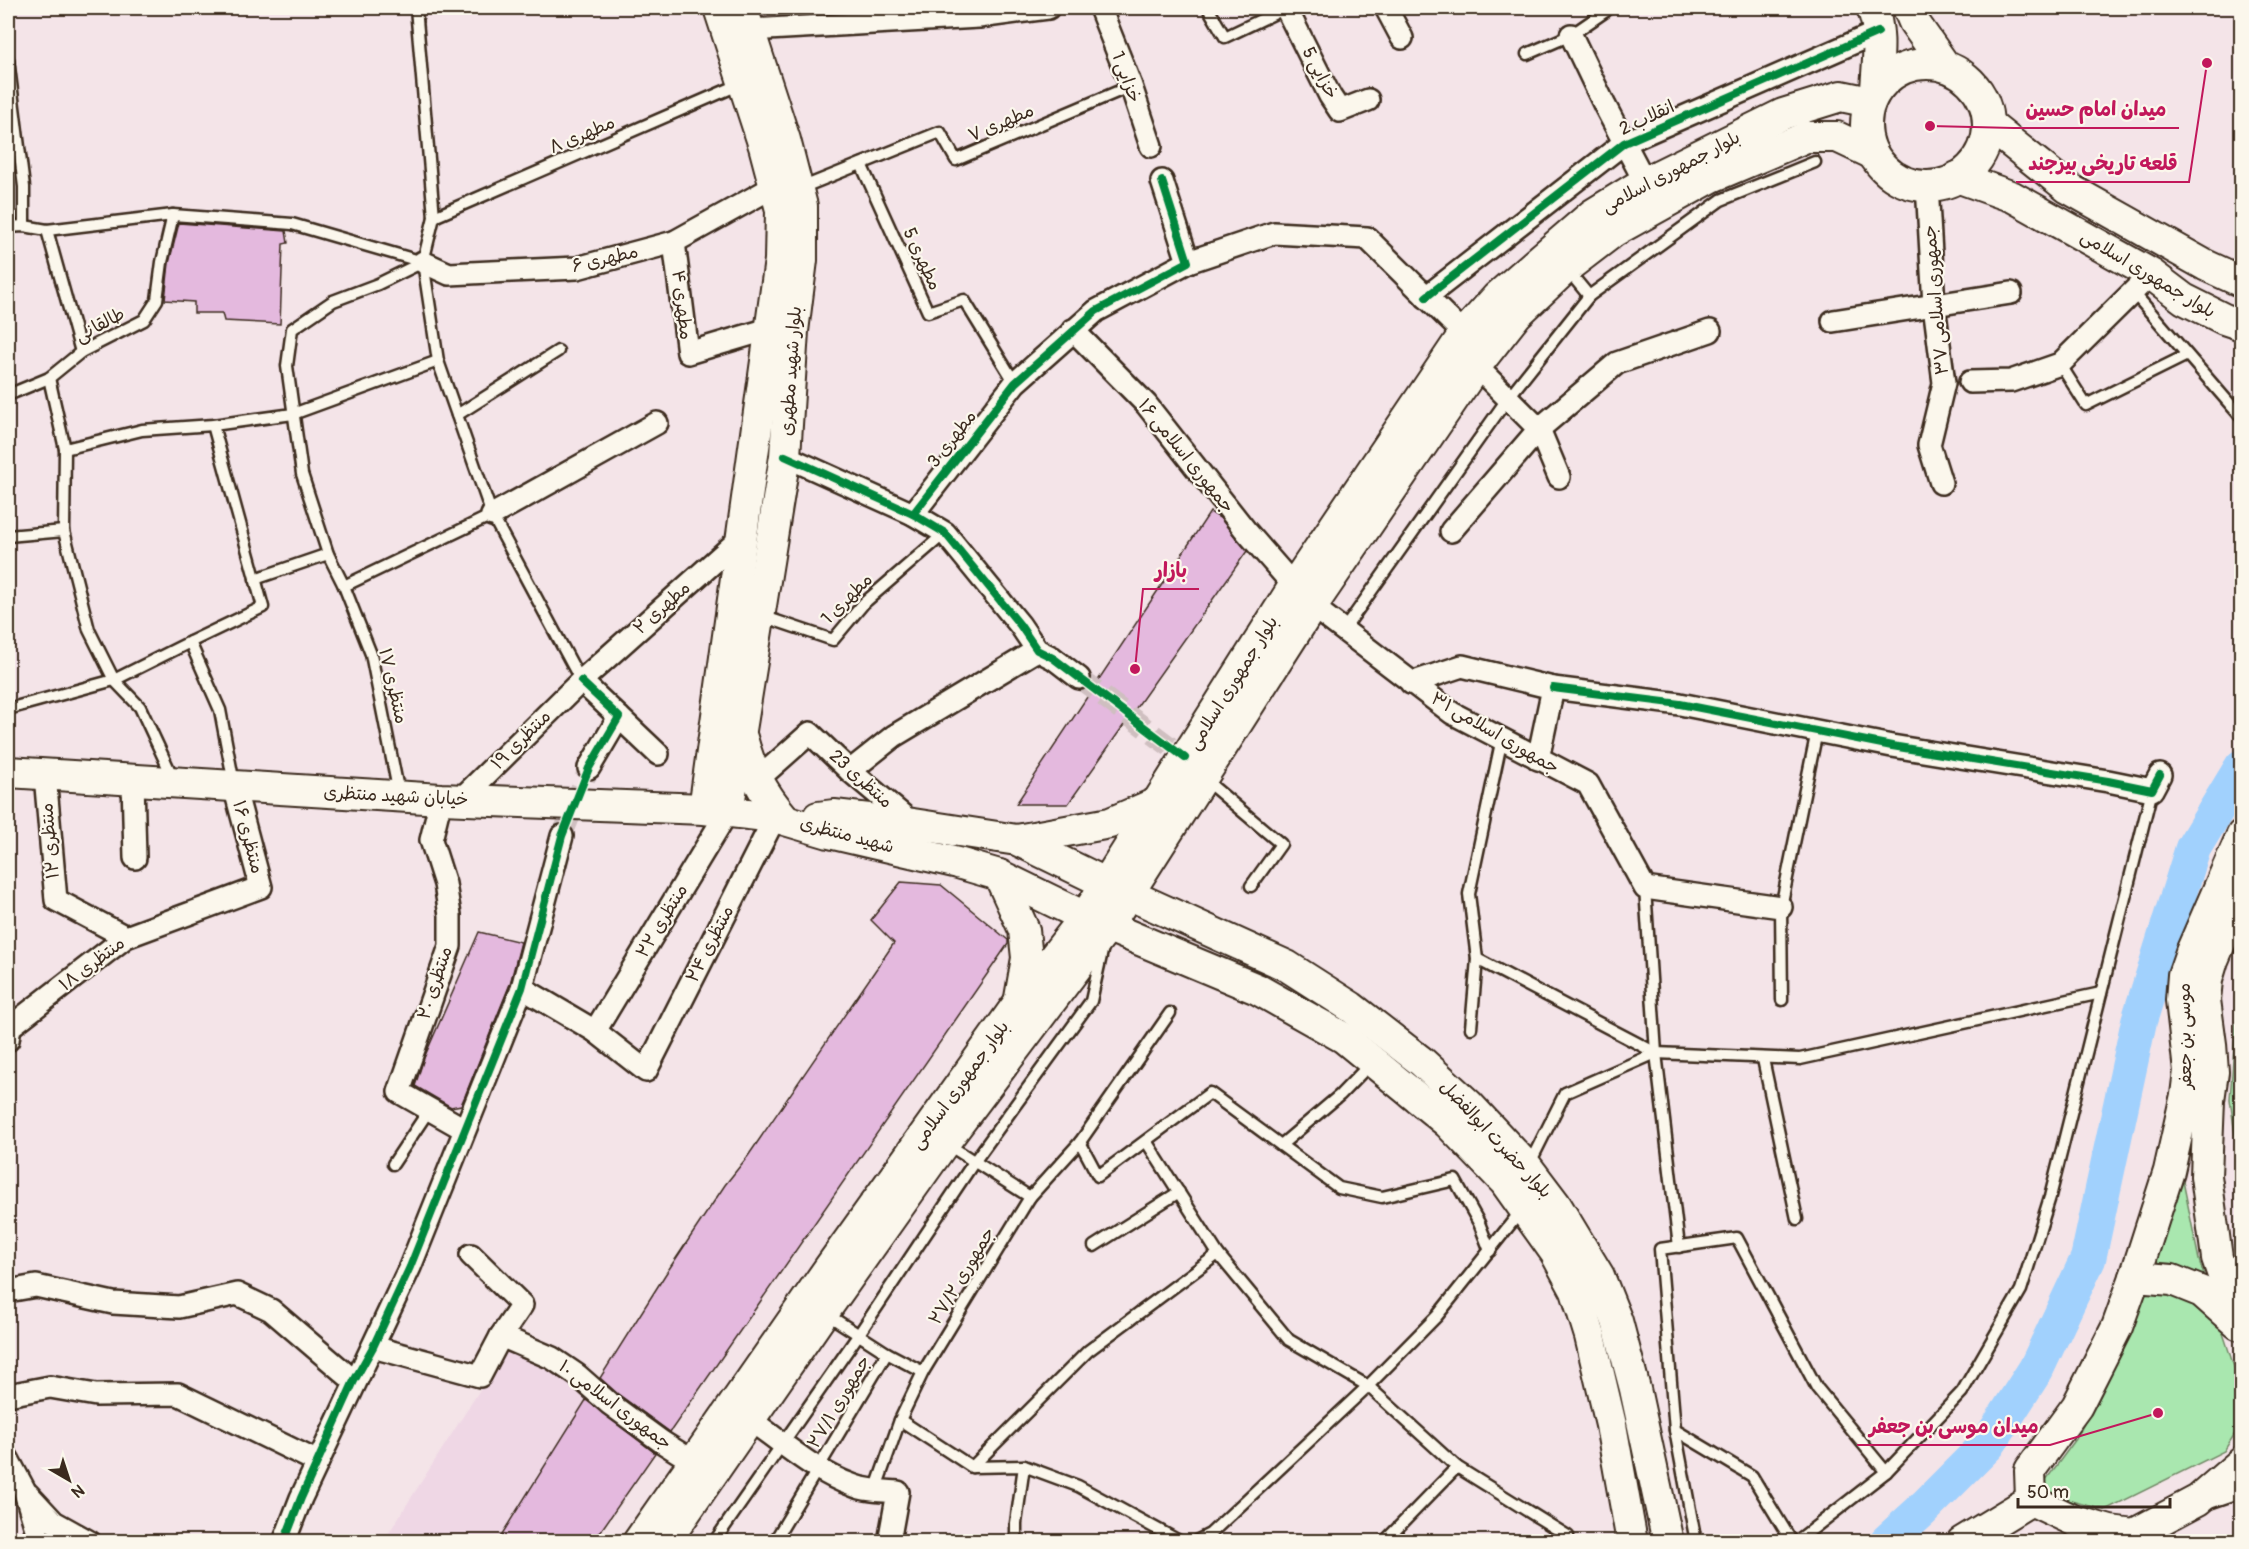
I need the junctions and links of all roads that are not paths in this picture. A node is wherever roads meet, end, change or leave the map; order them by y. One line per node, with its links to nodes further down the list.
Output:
1 (416, 8): 33 (lane)
2 (718, 8): 17 (main road, بلوار شهید مطهری)
3 (1048, 8): 10 (street)
4 (1100, 8): 18 (street, خزایی 1)
5 (1208, 8): 6 (lane)
6 (1287, 8): 20 (street, خزایی 5)
7 (1386, 8): 13 (street)
8 (1604, 8): 12 (lane)
9 (1908, 8): 16 (main road)
10 (746, 19): 31 (main road, بلوار شهید مطهری)
11 (1875, 20): 19 (main road); 22 (street, انقلاب 2)
12 (1571, 35): 14 (lane); 22 (street)
13 (1402, 39)
14 (1527, 54)
15 (8, 59): 34 (lane)
16 (1945, 66): 19 (main road); 21 (main road)
17 (743, 83): 31 (main road, بلوار شهید مطهری); 33 (lane, مطهری ۸)
18 (1131, 86): 23 (street, خزایی 1); 26 (lane, مطهری ۷)
19 (1873, 96): 24 (main road); 29 (main road, بلوار جمهوری اسلامی)
20 (1368, 100)
21 (1988, 124): 27 (main road); 41 (main road, بلوار جمهوری اسلامی)
22 (1624, 143): 29 (street); 45 (street, انقلاب 2)
23 (1151, 146)
24 (1873, 154): 30 (main road); 40 (main road, بلوار جمهوری اسلامی)
25 (1815, 162): 44 (lane)
26 (861, 164): 31 (lane, مطهری ۷); 61 (lane, مطهری 5)
27 (1957, 177): 30 (main road); 42 (main road, بلوار جمهوری اسلامی)
28 (1162, 181): 39 (street)
29 (1645, 182): 52 (main road, بلوار جمهوری اسلامی)
30 (1927, 185): 46 (street, جمهوری اسلامی ۳۷)
31 (786, 188): 37 (street, مطهری ۶); 49 (main road, بلوار شهید مطهری); 71 (main road, بلوار شهید مطهری)
32 (173, 215): 36 (lane); 38 (lane); 54 (lane, طالقانی)
33 (434, 216): 38 (lane)
34 (24, 226): 35 (lane); 36 (lane)
35 (8, 227)
36 (47, 230): 54 (lane)
37 (674, 242): 38 (street, مطهری ۶); 49 (street, مطهری ۴)
38 (423, 262): 56 (lane); 64 (lane, منتظری ۱۷)
39 (1188, 262): 45 (street, مطهری 3); 50 (street, مطهری 3)
40 (1566, 268): 44 (lane); 58 (main road, بلوار جمهوری اسلامی)
41 (2241, 282)
42 (2142, 283): 48 (main road, بلوار جمهوری اسلامی); 55 (lane); 57 (street)
43 (2011, 292): 46 (street)
44 (1589, 296): 63 (lane)
45 (1426, 297): 52 (street, مطهری 3)
46 (1934, 305): 47 (street); 73 (street, جمهوری اسلامی ۳۷)
47 (1833, 321)
48 (2241, 325)
49 (772, 328): 80 (main road, بلوار شهید مطهری)
50 (1074, 330): 61 (street, مطهری 3); 84 (street, جمهوری اسلامی ۱۶)
51 (1710, 331): 69 (street)
52 (1464, 334): 84 (main road, بلوار جمهوری اسلامی)
53 (558, 351): 65 (lane)
54 (81, 352): 59 (lane, طالقانی)
55 (2187, 355): 57 (lane); 66 (lane)
56 (438, 361): 64 (lane); 65 (lane)
57 (2060, 364): 60 (street)
58 (1476, 366): 63 (street); 84 (main road, بلوار جمهوری اسلامی)
59 (49, 378): 62 (lane, طالقانی); 70 (lane)
60 (1970, 382)
61 (1015, 383): 74 (street, مطهری 3)
62 (8, 395)
63 (1508, 398): 69 (street); 86 (lane)
64 (293, 414): 68 (lane); 81 (lane, منتظری ۱۷)
65 (457, 415): 75 (lane)
66 (2241, 418)
67 (657, 423): 75 (street)
68 (213, 425): 70 (lane); 82 (lane)
69 (1539, 429): 72 (street); 77 (street)
70 (65, 449): 76 (lane)
71 (785, 456): 74 (street); 85 (main road, بلوار شهید مطهری)
72 (1558, 477)
73 (1941, 483)
74 (913, 514): 78 (street)
75 (492, 515): 83 (lane); 91 (lane)
76 (64, 531): 79 (lane); 90 (lane)
77 (1451, 531)
78 (945, 533): 85 (lane, مطهری 1); 88 (street)
79 (8, 536)
80 (743, 536): 91 (street, مطهری ۲); 114 (main road, بلوار شهید مطهری)
81 (328, 554): 82 (lane); 83 (lane, منتظری ۱۷)
82 (255, 579): 87 (lane)
83 (344, 586): 111 (lane, منتظری ۱۷)
84 (1303, 596): 86 (street, جمهوری اسلامی ۳۱); 105 (main road, بلوار جمهوری اسلامی); 113 (main road, بلوار جمهوری اسلامی)
85 (759, 615): 97 (main road, بلوار شهید مطهری)
86 (1343, 631): 92 (street, جمهوری اسلامی ۳۱)
87 (190, 642): 90 (lane); 110 (lane)
88 (1037, 650): 89 (street); 103 (street)
89 (1079, 678)
90 (114, 680): 94 (lane); 108 (lane)
91 (580, 681): 95 (street); 112 (street, منتظری ۱۹)
92 (1411, 683): 93 (street); 98 (street, جمهوری اسلامی ۳۱)
93 (1553, 688): 96 (street); 100 (street)
94 (8, 709)
95 (619, 717): 99 (street); 101 (street)
96 (1817, 731): 109 (street); 127 (lane)
97 (740, 732): 107 (main road); 114 (main road, بلوار شهید مطهری)
98 (1502, 738): 100 (street, جمهوری اسلامی ۳۱); 130 (lane)
99 (658, 754)
100 (1538, 759): 124 (street, جمهوری اسلامی ۳۱)
101 (589, 768)
102 (8, 770): 104 (main road, خیابان شهید منتظری)
103 (850, 771): 107 (street, منتظری 23); 116 (street, منتظری 23)
104 (45, 775): 106 (main road, خیابان شهید منتظری); 129 (street, منتظری ۱۲)
105 (1203, 778): 122 (lane); 125 (main road, بلوار جمهوری اسلامی)
106 (133, 780): 108 (main road, خیابان شهید منتظری); 120 (street)
107 (757, 780): 115 (main road)
108 (175, 783): 110 (main road, خیابان شهید منتظری)
109 (2156, 783): 132 (lane)
110 (234, 786): 111 (main road, خیابان شهید منتظری); 123 (street, منتظری ۱۶)
111 (400, 797): 112 (main road, خیابان شهید منتظری)
112 (451, 799): 114 (main road, خیابان شهید منتظری); 142 (street, منتظری ۲۰)
113 (1154, 804): 119 (main road); 125 (main road, بلوار جمهوری اسلامی)
114 (716, 810): 115 (main road, خیابان شهید منتظری); 137 (street, منتظری ۲۲)
115 (780, 818): 116 (main road, شهید منتظری); 121 (main road, شهید منتظری); 137 (street, منتظری ۲۴)
116 (913, 824): 119 (main road, شهید منتظری)
117 (2241, 835): 160 (main road, موسی بن جعفر)
118 (562, 836): 131 (street)
119 (1017, 840): 125 (main road, شهید منتظری)
120 (135, 858)
121 (999, 875): 128 (main road, شهید منتظری); 134 (main road)
122 (1251, 886)
123 (261, 887): 129 (street, منتظری ۱۸)
124 (1645, 888): 127 (street); 139 (lane, جمهوری اسلامی ۳۱)
125 (1117, 889): 128 (main road, بلوار جمهوری اسلامی); 150 (main road, بلوار حضرت ابوالفضل)
126 (2241, 892): 163 (main road, موسی بن جعفر)
127 (1781, 908): 133 (lane)
128 (1096, 922): 134 (main road, بلوار جمهوری اسلامی); 141 (main road, بلوار حضرت ابوالفضل); 145 (main road, بلوار جمهوری اسلامی); 148 (lane)
129 (126, 937): 138 (street, منتظری ۱۸)
130 (1477, 959): 136 (lane); 139 (lane)
131 (522, 988): 137 (street); 143 (street)
132 (2101, 993): 140 (lane); 184 (lane)
133 (1782, 1000)
134 (1020, 1001): 178 (main road, بلوار جمهوری اسلامی)
135 (1170, 1013): 146 (lane, جمهوری ۲۷/۲)
136 (1471, 1028)
137 (596, 1031)
138 (8, 1040)
139 (1656, 1053): 140 (lane); 150 (lane); 156 (lane, جمهوری اسلامی ۳۱)
140 (1763, 1059): 154 (lane)
141 (1373, 1061): 147 (lane); 153 (main road, بلوار حضرت ابوالفضل)
142 (429, 1110): 143 (street, منتظری ۲۰); 149 (lane)
143 (464, 1129): 166 (street)
144 (1146, 1141): 146 (lane); 147 (lane); 151 (lane)
145 (944, 1143): 148 (lane); 162 (main road, بلوار جمهوری اسلامی)
146 (1080, 1143): 152 (lane, جمهوری ۲۷/۲)
147 (1281, 1145): 157 (lane)
148 (975, 1162): 152 (lane); 164 (lane)
149 (393, 1164)
150 (1528, 1168): 206 (main road, بلوار حضرت ابوالفضل)
151 (1179, 1192): 155 (lane); 158 (lane)
152 (1030, 1197): 168 (lane, جمهوری ۲۷/۲)
153 (1523, 1208): 157 (lane); 205 (main road, بلوار حضرت ابوالفضل)
154 (1797, 1219)
155 (1094, 1246)
156 (1679, 1246): 174 (lane); 184 (lane)
157 (1490, 1251): 170 (lane)
158 (1218, 1254): 170 (lane); 181 (lane)
159 (471, 1255): 165 (street)
160 (2135, 1277): 163 (main road); 188 (main road, موسی بن جعفر)
161 (8, 1291): 169 (street)
162 (824, 1312): 164 (lane); 172 (main road, بلوار جمهوری اسلامی)
163 (2241, 1329)
164 (859, 1334): 167 (lane); 175 (lane)
165 (501, 1336): 166 (street); 178 (street, جمهوری اسلامی ۱۰)
166 (373, 1347): 169 (street)
167 (887, 1353): 168 (lane); 183 (lane, جمهوری ۲۷/۱)
168 (922, 1372): 173 (lane, جمهوری ۲۷/۲)
169 (354, 1381): 177 (street)
170 (1368, 1386): 182 (lane); 190 (lane)
171 (8, 1395): 177 (street)
172 (750, 1420): 175 (street); 196 (main road, بلوار جمهوری اسلامی)
173 (900, 1420): 181 (lane); 187 (lane, جمهوری ۲۷/۲)
174 (1675, 1430): 207 (lane); 208 (lane)
175 (784, 1444): 183 (street); 197 (lane)
176 (8, 1459): 186 (street)
177 (318, 1462): 194 (street)
178 (694, 1462): 195 (main road, بلوار جمهوری اسلامی)
179 (2241, 1462): 189 (main road)
180 (1024, 1466): 181 (lane); 200 (lane); 201 (lane)
181 (972, 1467)
182 (1457, 1467): 203 (lane); 204 (lane)
183 (818, 1468): 187 (street); 198 (lane, جمهوری ۲۷/۱)
184 (1886, 1472): 208 (lane)
185 (2241, 1486): 189 (street)
186 (24, 1489): 192 (street); 193 (street)
187 (875, 1491): 199 (street)
188 (2031, 1500): 191 (main road); 209 (main road)
189 (2198, 1500): 191 (main road)
190 (1213, 1538): 202 (lane)
191 (2136, 1538)
192 (40, 1542)
193 (90, 1542)
194 (285, 1542)
195 (638, 1542)
196 (665, 1542)
197 (714, 1542)
198 (774, 1542)
199 (889, 1542)
200 (1016, 1542)
201 (1181, 1542)
202 (1194, 1542)
203 (1384, 1542)
204 (1563, 1542)
205 (1632, 1542)
206 (1668, 1542)
207 (1696, 1542)
208 (1794, 1542)
209 (1962, 1542)

